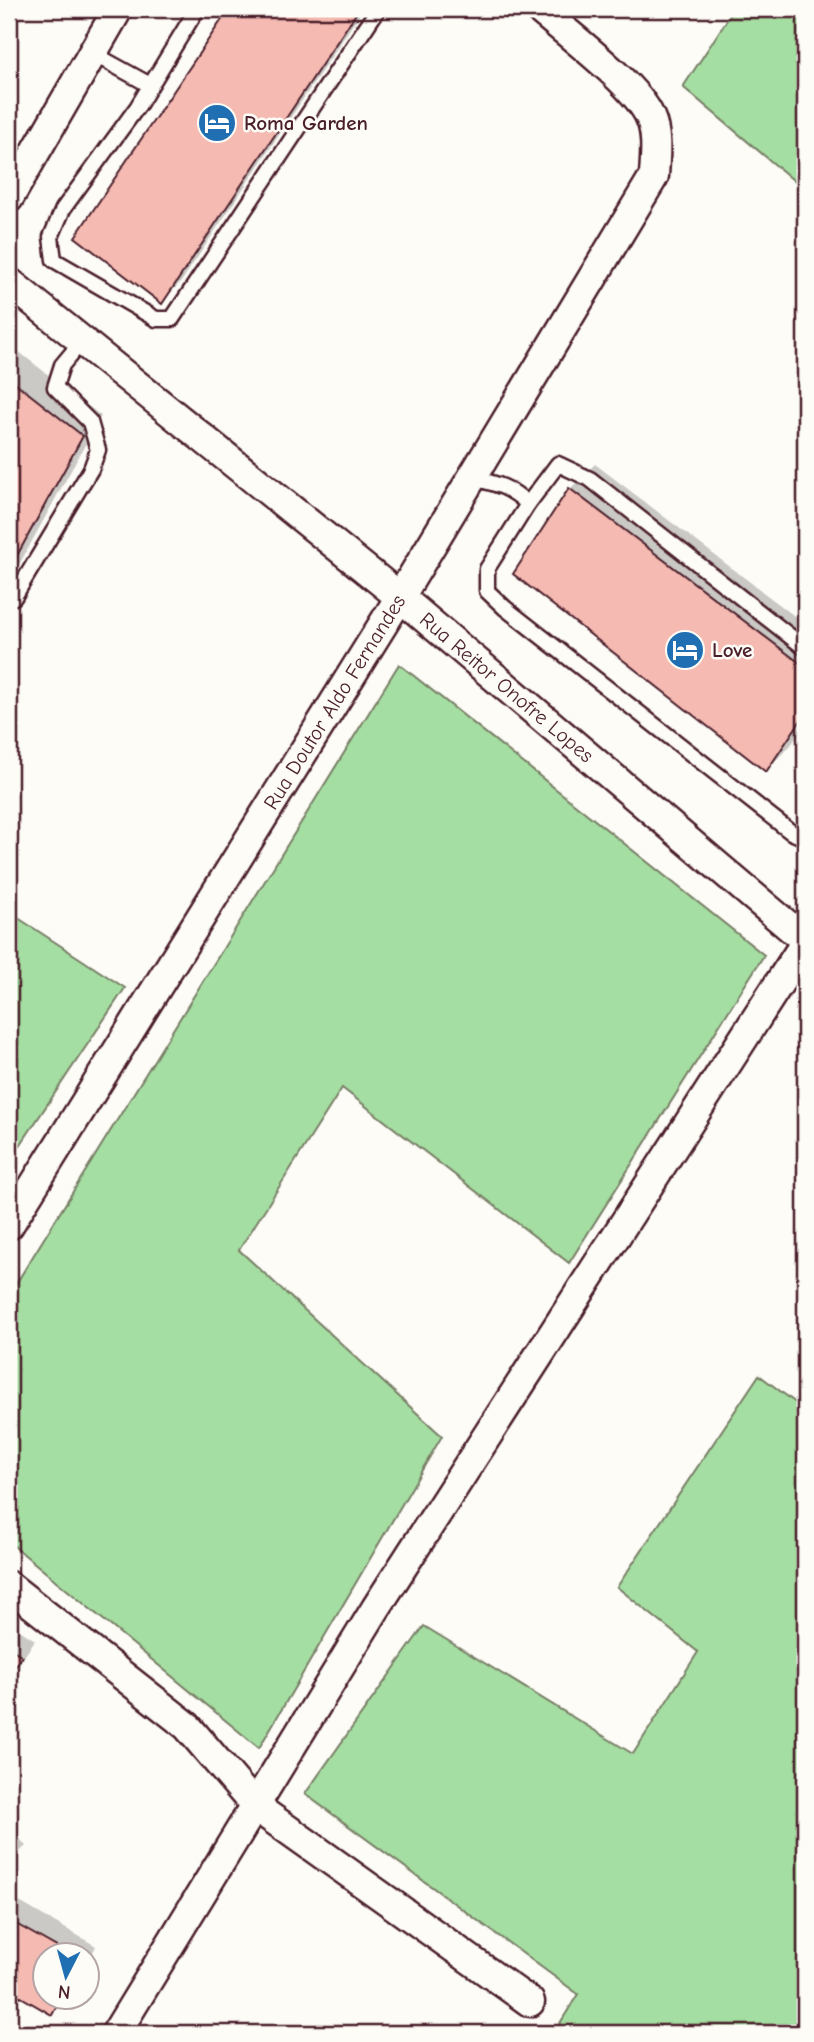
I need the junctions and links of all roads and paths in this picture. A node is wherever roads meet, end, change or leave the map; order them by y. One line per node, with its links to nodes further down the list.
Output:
1 (118, 9): 5 (street)
2 (197, 9): 6 (lane)
3 (378, 9): 6 (lane)
4 (539, 9): 10 (street, Rua Doutor Aldo Fernandes)
5 (92, 53): 6 (lane); 7 (street)
6 (150, 85)
7 (9, 198)
8 (12, 292): 9 (street, Rua Reitor Onofre Lopes)
9 (82, 341): 12 (street, Rua Reitor Onofre Lopes); 13 (lane)
10 (471, 478): 11 (lane); 12 (street, Rua Doutor Aldo Fernandes)
11 (528, 504): 14 (lane); 15 (lane)
12 (400, 597): 16 (street, Rua Reitor Onofre Lopes); 17 (street, Rua Doutor Aldo Fernandes)
13 (9, 599)
14 (805, 648)
15 (805, 838)
16 (805, 941): 19 (street)
17 (9, 1225)
18 (9, 1586): 19 (street)
19 (256, 1807): 20 (street); 21 (street)
20 (530, 2002)
21 (117, 2033)

